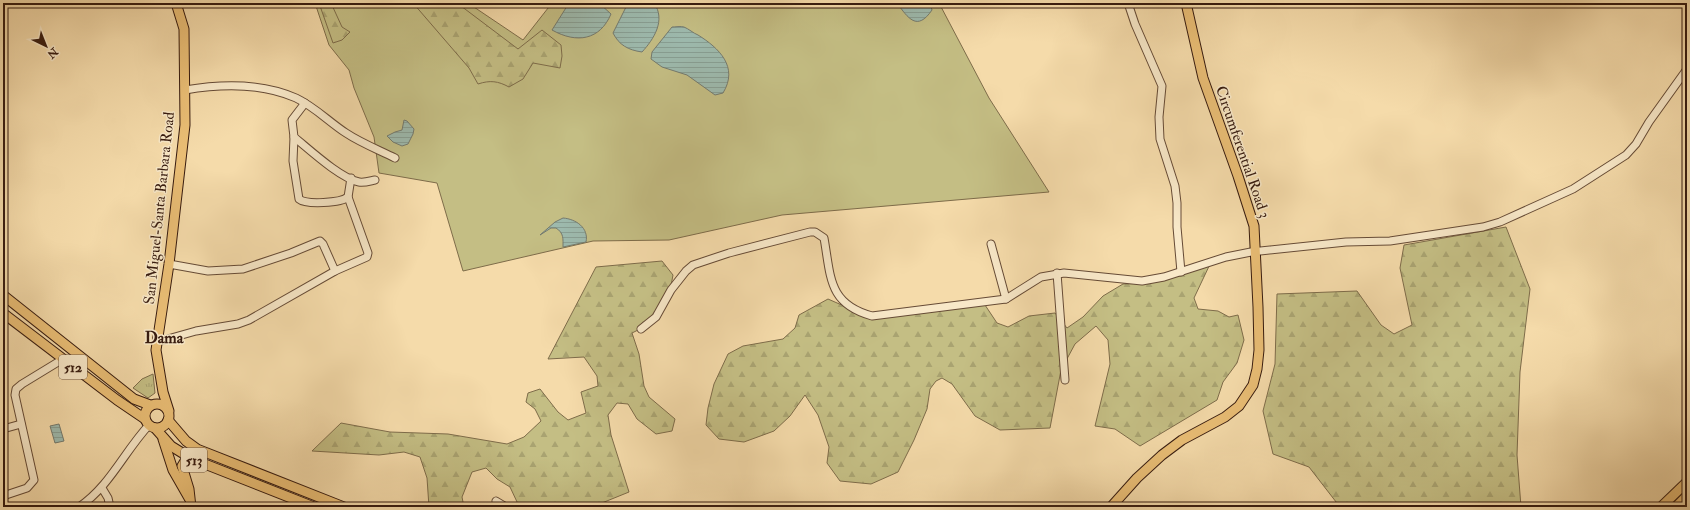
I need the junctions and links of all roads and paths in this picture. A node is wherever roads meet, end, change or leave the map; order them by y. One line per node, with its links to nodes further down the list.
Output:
1 (176, 3): 5 (main road, San Miguel-Santa Barbara Road)
2 (1128, 3): 16 (street)
3 (1186, 3): 13 (main road, Circumferential Road 3)
4 (1687, 69): 13 (street)
5 (185, 90): 6 (street); 14 (main road, San Miguel-Santa Barbara Road)
6 (305, 103): 7 (street); 8 (street)
7 (294, 137): 9 (street); 11 (street)
8 (395, 158)
9 (350, 178): 10 (street); 11 (street)
10 (375, 180)
11 (348, 197): 15 (street)
12 (991, 244): 19 (street)
13 (1255, 251): 16 (street); 48 (main road, Circumferential Road 3)
14 (169, 264): 15 (street); 24 (main road, San Miguel-Santa Barbara Road)
15 (335, 271): 24 (street)
16 (1181, 272): 17 (street)
17 (1057, 273): 19 (street); 26 (street)
18 (3, 295): 21 (main road, 512)
19 (1006, 299): 22 (street)
20 (3, 313): 23 (main road, 512)
21 (43, 328): 23 (main road); 28 (main road, 512)
22 (641, 329)
23 (35, 338): 25 (main road, 512)
24 (157, 342): 27 (main road, San Miguel-Santa Barbara Road)
25 (63, 359): 30 (street); 31 (main road, 512)
26 (1065, 380)
27 (163, 392): 28 (main road); 29 (main road, San Miguel-Santa Barbara Road)
28 (153, 404): 29 (main road, 512); 31 (main road)
29 (168, 416): 31 (main road); 35 (main road, 513)
30 (21, 424): 32 (street); 39 (street)
31 (150, 424): 33 (main road, 513); 38 (street)
32 (3, 429)
33 (163, 438): 34 (main road, 513); 42 (main road)
34 (192, 459): 36 (main road, 513); 42 (main road)
35 (246, 468): 36 (main road); 46 (main road, 513)
36 (242, 478): 45 (main road, 513)
37 (1687, 482): 49 (main road)
38 (102, 488): 43 (street); 44 (street)
39 (3, 496)
40 (1687, 496): 50 (main road)
41 (496, 501): 47 (street)
42 (190, 502)
43 (79, 507)
44 (110, 507)
45 (314, 507)
46 (344, 507)
47 (506, 507)
48 (1112, 507)
49 (1661, 507)
50 (1676, 507)

